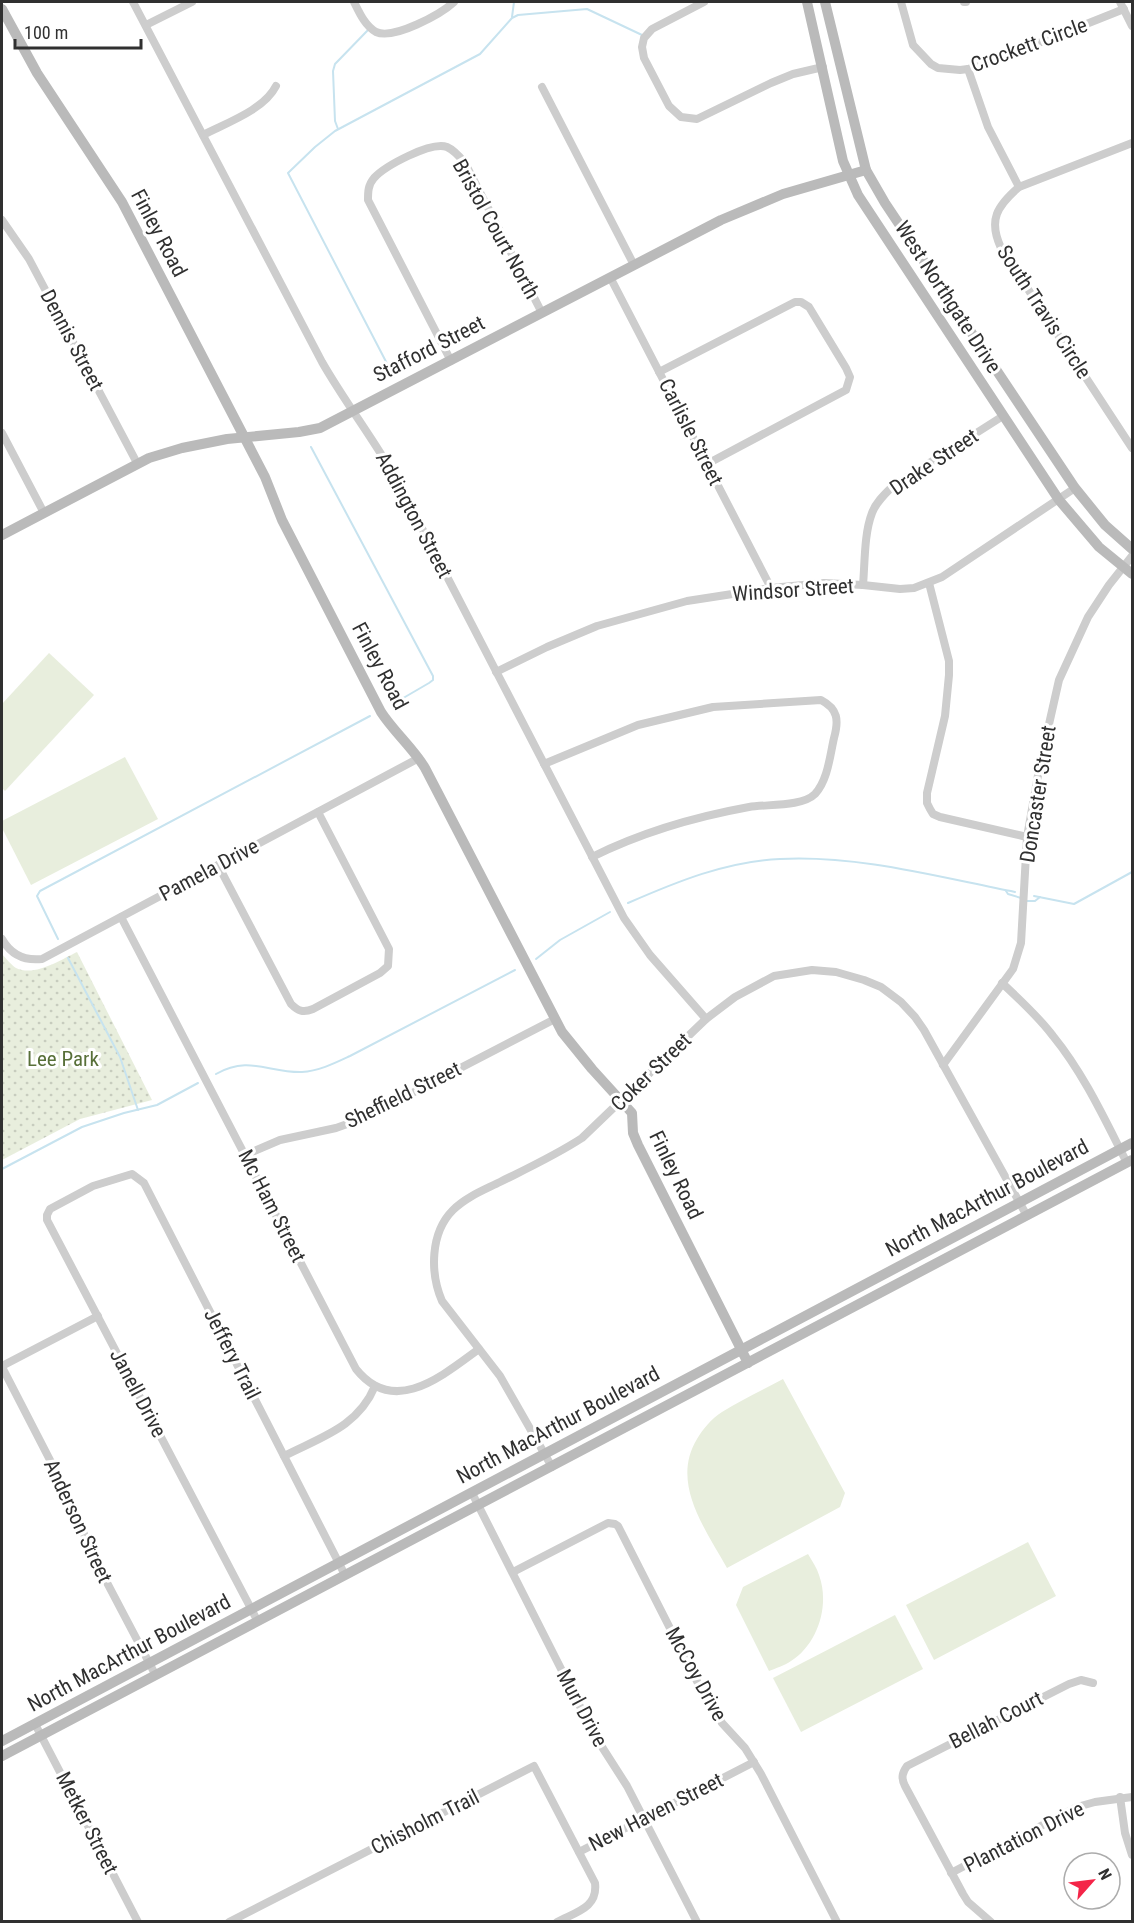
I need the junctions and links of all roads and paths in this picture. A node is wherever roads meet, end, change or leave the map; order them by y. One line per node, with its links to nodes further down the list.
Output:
1 (133, 2): 11 (street, Addington Street)
2 (192, 2): 11 (street)
3 (354, 2): 4 (street)
4 (453, 2)
5 (704, 2): 13 (street)
6 (807, 2): 13 (main road, West Northgate Drive)
7 (825, 2): 19 (main road, West Northgate Drive)
8 (901, 2): 14 (street, Crockett Circle)
9 (1122, 5): 12 (street); 14 (street, Crockett Circle)
10 (2, 9): 31 (main road, Finley Road)
11 (146, 25): 17 (street, Addington Street)
12 (1132, 26)
13 (823, 67): 20 (main road, West Northgate Drive)
14 (968, 69): 21 (street)
15 (276, 86): 17 (street)
16 (542, 87): 23 (street)
17 (203, 135): 28 (street, Addington Street)
18 (1132, 143): 21 (street, South Travis Circle)
19 (866, 170): 20 (main road, Stafford Street); 35 (main road, West Northgate Drive)
20 (847, 174): 23 (main road, Stafford Street); 29 (main road, West Northgate Drive)
21 (1018, 187): 32 (street, South Travis Circle)
22 (2, 220): 33 (street, Dennis Street)
23 (634, 265): 24 (main road, Stafford Street)
24 (610, 277): 25 (main road, Stafford Street); 27 (street, Carlisle Street)
25 (542, 313): 26 (main road, Stafford Street); 26 (street, Bristol Court North)
26 (451, 361): 28 (main road, Stafford Street)
27 (659, 372): 34 (street, Carlisle Street); 34 (street)
28 (353, 410): 31 (main road, Stafford Street); 45 (street, Addington Street)
29 (1003, 416): 36 (main road, West Northgate Drive); 43 (street, Drake Street)
30 (2, 433): 37 (street)
31 (244, 437): 33 (main road, Stafford Street); 46 (main road, Finley Road)
32 (1132, 448)
33 (137, 463): 37 (main road, Stafford Street)
34 (707, 464): 44 (street, Carlisle Street)
35 (1075, 488): 36 (street, Windsor Street); 39 (main road, West Northgate Drive)
36 (1059, 500): 41 (main road, West Northgate Drive); 42 (street, Windsor Street)
37 (44, 513): 38 (main road, Stafford Street)
38 (2, 535)
39 (1132, 549)
40 (1132, 556): 41 (street, Doncaster Street)
41 (1128, 571): 49 (street, Doncaster Street)
42 (929, 583): 43 (street, Windsor Street); 49 (street)
43 (863, 585): 44 (street, Windsor Street)
44 (771, 588): 45 (street, Windsor Street)
45 (496, 672): 47 (street, Addington Street)
46 (418, 758): 48 (street, Pamela Drive); 55 (main road, Finley Road)
47 (544, 764): 50 (street, Addington Street); 50 (street)
48 (318, 812): 51 (street, Pamela Drive); 51 (street)
49 (1027, 837): 54 (street, Doncaster Street)
50 (592, 857): 56 (street, Addington Street)
51 (218, 865): 52 (street, Pamela Drive)
52 (121, 917): 53 (street, Pamela Drive); 61 (street, Mc Ham Street)
53 (2, 939)
54 (1002, 983): 57 (street, Doncaster Street); 60 (street)
55 (555, 1019): 58 (main road, Finley Road); 61 (street, Sheffield Street)
56 (706, 1019): 57 (street, Coker Street); 58 (street, Coker Street)
57 (943, 1065): 64 (street, Coker Street)
58 (620, 1100): 73 (street, Coker Street); 74 (main road, Finley Road)
59 (1132, 1143): 60 (main road, North MacArthur Boulevard)
60 (1120, 1150): 62 (street); 64 (main road, North MacArthur Boulevard)
61 (245, 1155): 77 (street, Mc Ham Street)
62 (1130, 1162): 65 (main road, North MacArthur Boulevard)
63 (93, 1186): 70 (street, Janell Drive); 79 (street, Jeffery Trail)
64 (1019, 1203): 65 (street, Coker Street); 66 (main road, North MacArthur Boulevard)
65 (1027, 1216): 67 (main road, North MacArthur Boulevard)
66 (956, 1236): 67 (main road); 68 (main road, North MacArthur Boulevard)
67 (963, 1250): 69 (main road, North MacArthur Boulevard)
68 (893, 1270): 69 (main road); 71 (main road, North MacArthur Boulevard)
69 (900, 1283): 72 (main road, North MacArthur Boulevard)
70 (98, 1316): 76 (street); 86 (street, Janell Drive)
71 (788, 1325): 72 (main road); 74 (main road, North MacArthur Boulevard)
72 (796, 1338): 75 (main road, North MacArthur Boulevard)
73 (479, 1349): 77 (street); 78 (street, Coker Street)
74 (742, 1350): 75 (main road, Finley Road); 78 (main road, North MacArthur Boulevard)
75 (748, 1363): 80 (main road, North MacArthur Boulevard)
76 (2, 1366): 87 (street, Anderson Street)
77 (375, 1386): 79 (street)
78 (545, 1454): 80 (street, Coker Street); 81 (main road, North MacArthur Boulevard)
79 (284, 1456): 83 (street, Jeffery Trail)
80 (552, 1467): 82 (main road, North MacArthur Boulevard)
81 (472, 1493): 82 (street, Murl Drive); 83 (main road, North MacArthur Boulevard)
82 (478, 1505): 84 (street, Murl Drive); 85 (main road, North MacArthur Boulevard)
83 (339, 1564): 85 (street, Jeffery Trail); 86 (main road, North MacArthur Boulevard)
84 (513, 1572): 95 (street, McCoy Drive); 98 (street, Murl Drive)
85 (345, 1575): 86 (main road, North MacArthur Boulevard)
86 (254, 1615): 87 (main road, North MacArthur Boulevard)
87 (153, 1669): 89 (main road, North MacArthur Boulevard); 91 (main road, North MacArthur Boulevard)
88 (1093, 1683): 101 (street, Bellah Court)
89 (35, 1724): 90 (main road, North MacArthur Boulevard); 91 (street, Metker Street)
90 (17, 1734): 92 (main road, North MacArthur Boulevard); 93 (main road)
91 (41, 1735): 94 (main road, North MacArthur Boulevard); 102 (street, Metker Street)
92 (2, 1741)
93 (2, 1747)
94 (2, 1756)
95 (754, 1762): 98 (street, New Haven Street); 106 (street, McCoy Drive)
96 (1120, 1797): 97 (street, Plantation Drive); 100 (street); 101 (street, Plantation Drive)
97 (1132, 1797)
98 (644, 1818): 99 (street, New Haven Street); 105 (street, Murl Drive)
99 (579, 1852): 103 (street, Chisholm Trail); 104 (street, New Haven Street)
100 (1132, 1855)
101 (951, 1873): 107 (street)
102 (138, 1922)
103 (229, 1922)
104 (557, 1922)
105 (697, 1922)
106 (837, 1922)
107 (991, 1922)

